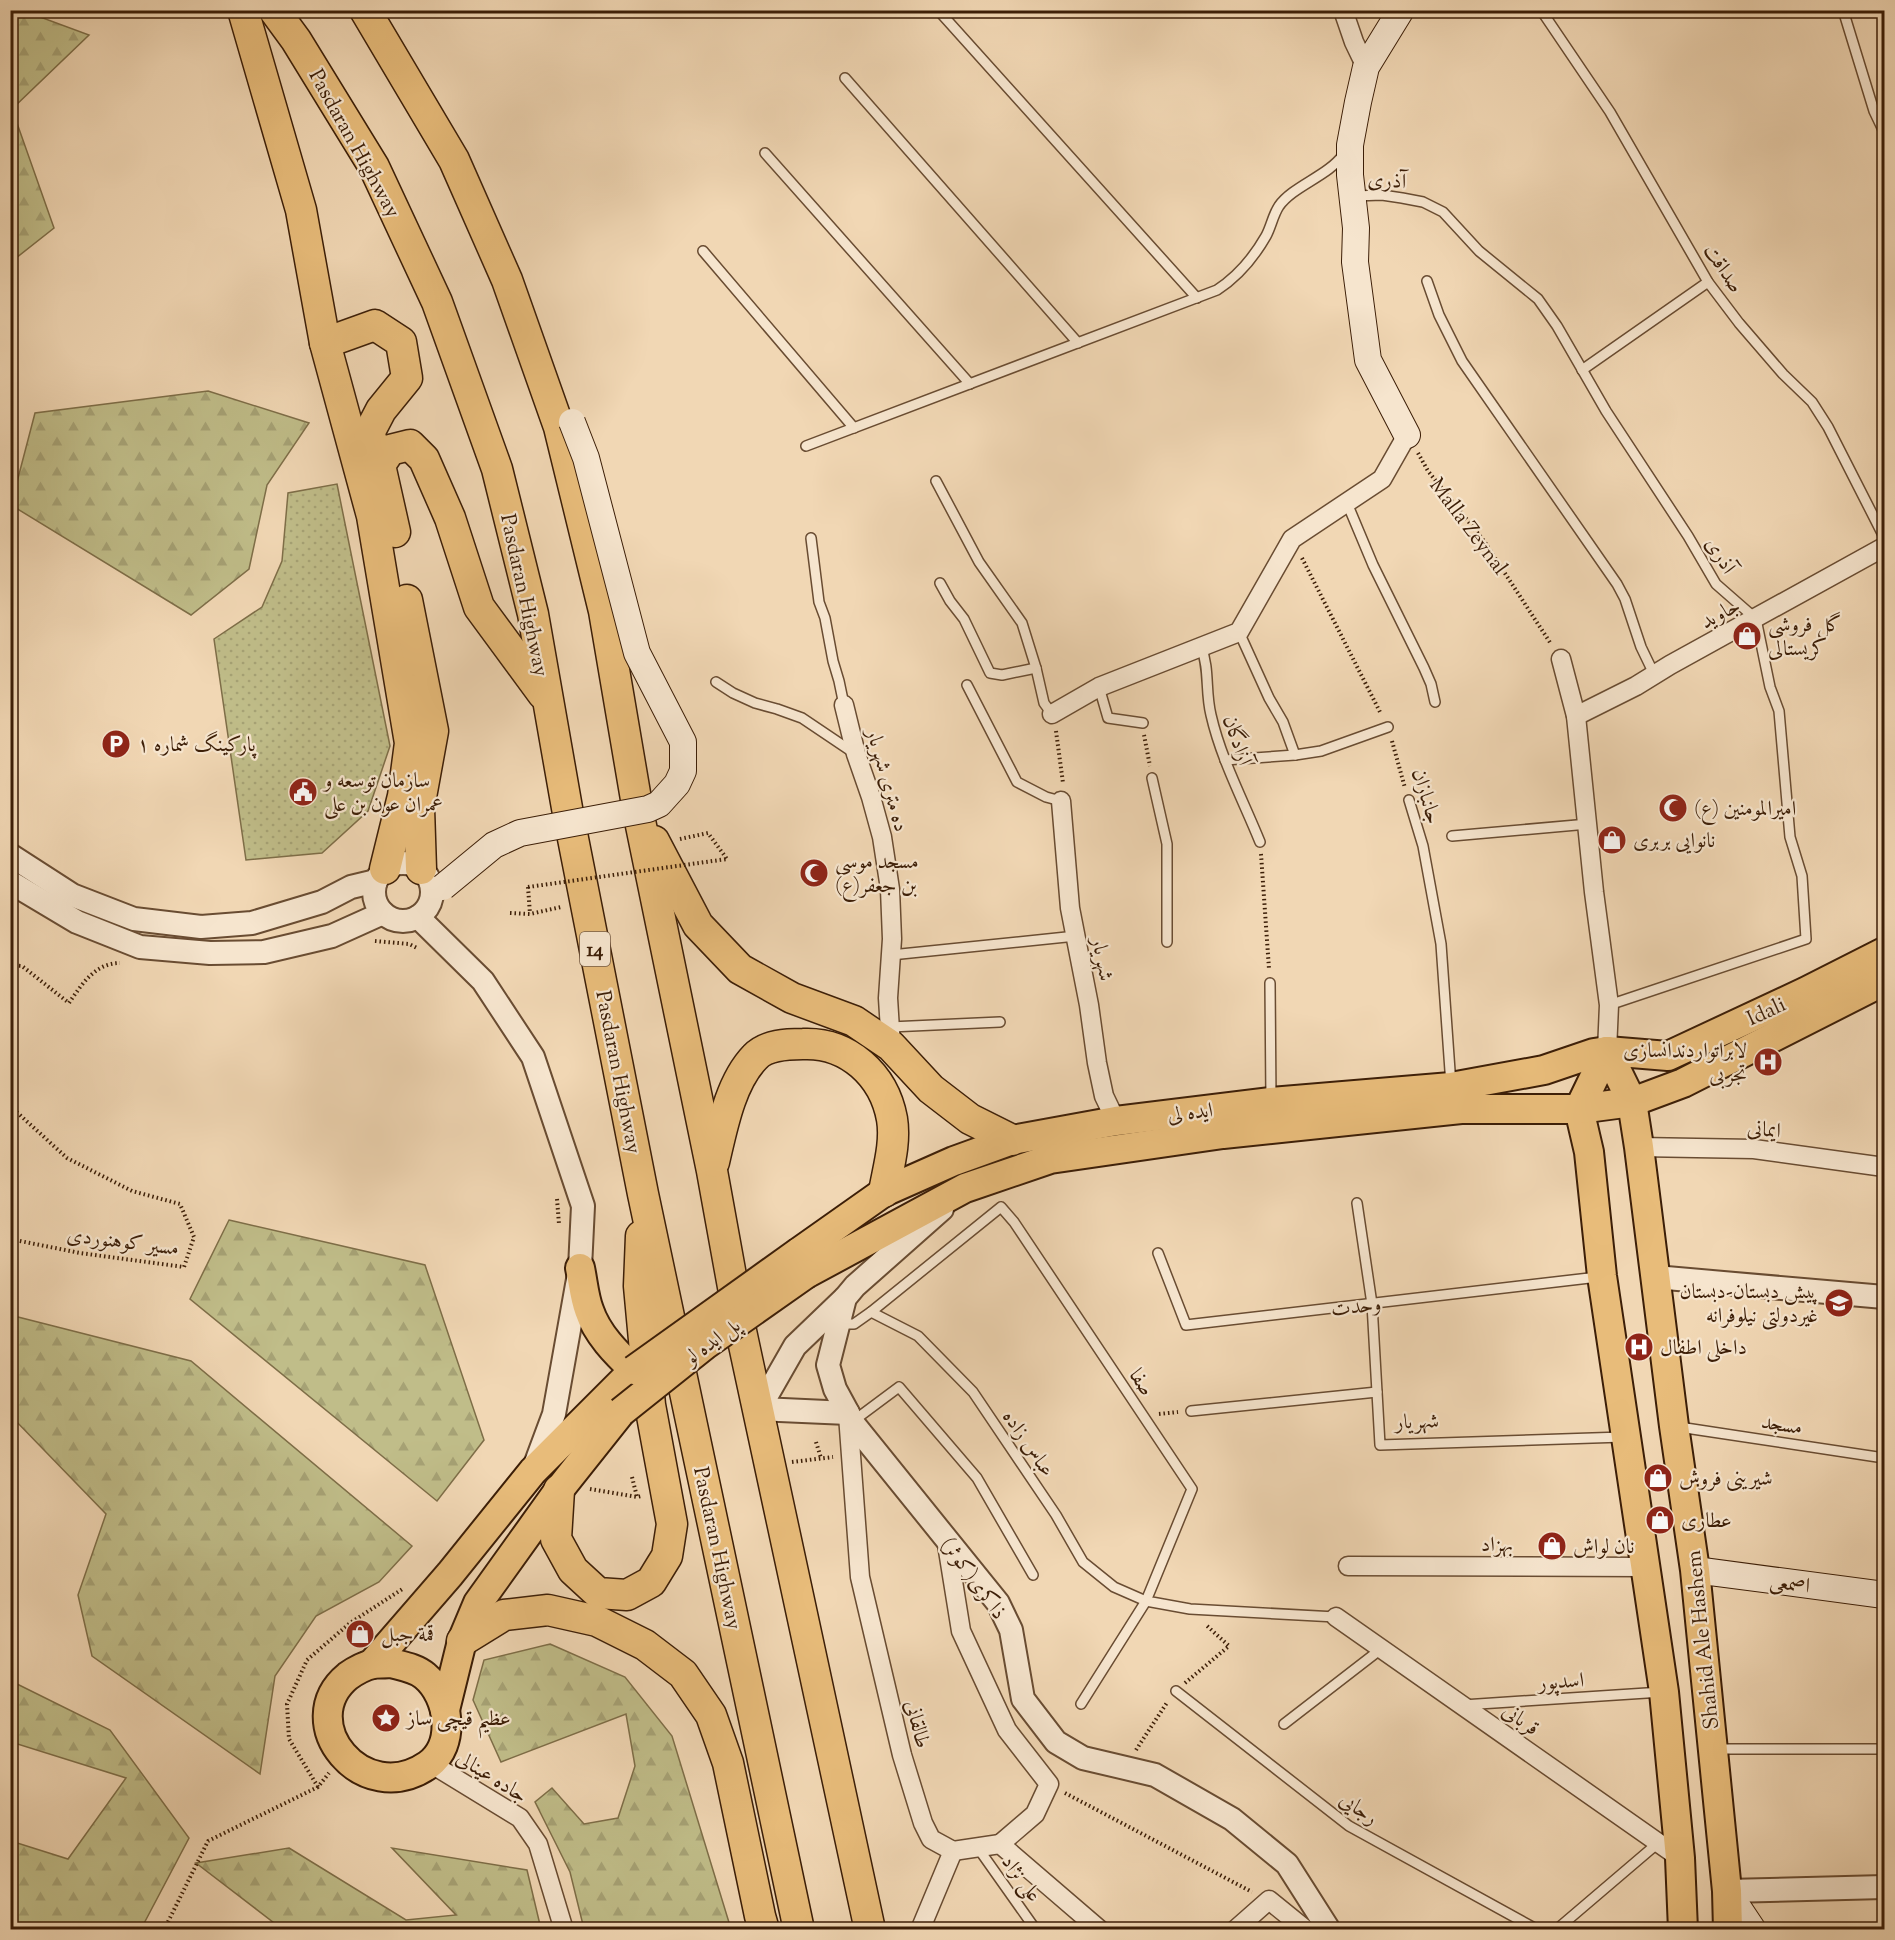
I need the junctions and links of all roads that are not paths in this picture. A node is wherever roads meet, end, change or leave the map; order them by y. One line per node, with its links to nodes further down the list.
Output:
1 (243, 10): 19 (highway)
2 (274, 10): 43 (highway, Pasdaran Highway / 14)
3 (365, 10): 22 (highway)
4 (938, 10): 18 (lane)
5 (1343, 10): 9 (street)
6 (1401, 10): 9 (main road)
7 (1541, 10): 17 (lane, صداقت)
8 (1843, 10): 11 (lane)
9 (1366, 68): 12 (main road)
10 (845, 78): 20 (lane)
11 (1884, 132)
12 (1350, 145): 14 (main road); 18 (lane)
13 (765, 153): 23 (lane)
14 (1353, 196): 21 (lane, آذری); 25 (main road)
15 (703, 251): 24 (lane)
16 (1427, 281): 39 (lane)
17 (1708, 282): 21 (lane); 30 (lane, صداقت)
18 (1197, 298): 20 (lane)
19 (325, 343): 27 (highway); 61 (highway)
20 (1078, 343): 23 (lane)
21 (1582, 370): 34 (lane, آذری)
22 (543, 382): 56 (highway); 63 (main road, bridge)
23 (970, 384): 24 (lane)
24 (854, 428): 26 (lane)
25 (1407, 435): 29 (street)
26 (806, 446)
27 (380, 465): 43 (highway); 63 (highway)
28 (936, 481): 38 (lane)
29 (1347, 503): 35 (street); 44 (lane)
30 (1884, 537)
31 (811, 538): 45 (lane)
32 (1884, 547): 34 (street, جاوید)
33 (940, 583): 38 (lane)
34 (1756, 619): 39 (street, جاوید); 72 (lane)
35 (1239, 632): 36 (street); 51 (lane)
36 (1201, 646): 42 (street); 52 (lane, آزادگان)
37 (1561, 659): 47 (street)
38 (1036, 668): 46 (lane)
39 (1654, 674): 47 (street, جاوید)
40 (716, 682): 50 (lane)
41 (967, 685): 55 (lane)
42 (1099, 687): 46 (street); 48 (lane)
43 (548, 700): 87 (highway, Pasdaran Highway / 14)
44 (1435, 702)
45 (844, 705): 50 (street, ده متری شهریار)
46 (1052, 714)
47 (1576, 716): 57 (street)
48 (1143, 723)
49 (1388, 727): 51 (lane)
50 (856, 754): 69 (street, ده متری شهریار)
51 (1295, 755): 52 (lane)
52 (1225, 760): 59 (lane, آزادگان)
53 (1152, 778): 67 (lane)
54 (1409, 800): 76 (lane, جانبازان)
55 (1061, 801): 66 (street, شهریار)
56 (638, 811): 74 (highway); 84 (highway)
57 (1588, 824): 58 (lane); 72 (street)
58 (1452, 836)
59 (1260, 842)
60 (10, 855): 61 (street)
61 (380, 875): 63 (street); 64 (street)
62 (10, 882): 64 (street)
63 (432, 883): 65 (street)
64 (383, 913): 65 (street)
65 (418, 917): 91 (street)
66 (1076, 936): 69 (lane); 80 (street, شهریار)
67 (1167, 942)
68 (1884, 952): 75 (main road, Idali)
69 (891, 955): 74 (street, ده متری شهریار)
70 (1884, 981): 78 (main road, Idali)
71 (1270, 983): 77 (lane)
72 (1609, 1005): 75 (street)
73 (1000, 1023): 74 (lane)
74 (891, 1037): 81 (highway)
75 (1607, 1051): 76 (main road, ایده لی); 78 (main road, Shahid Ale Hashem); 79 (main road)
76 (1451, 1087): 77 (main road, ایده لی)
77 (1271, 1102): 80 (main road, ایده لی)
78 (1632, 1102): 79 (main road, Idali); 82 (main road, Shahid Ale Hashem)
79 (1580, 1109): 85 (main road, ایده لی); 92 (main road, Shahid Ale Hashem)
80 (1116, 1121): 81 (main road, ایده لی)
81 (1012, 1140): 86 (main road, ایده لی)
82 (1639, 1147): 83 (street, ایمانی); 93 (main road, Shahid Ale Hashem)
83 (1884, 1167)
84 (712, 1171): 86 (highway); 101 (highway)
85 (965, 1188): 90 (main road, ایده لی); 95 (street, ذاکری(کوثر))
86 (884, 1192): 90 (main road, ایده لی)
87 (643, 1194): 108 (highway); 138 (highway, Pasdaran Highway / 14)
88 (1357, 1203): 96 (lane, شهریار)
89 (1158, 1253): 96 (lane, وحدت)
90 (803, 1263): 99 (main road, پل ایده لو, bridge); 108 (main road, پل ایده لو, bridge)
91 (580, 1269): 99 (main road); 107 (street)
92 (1602, 1276): 96 (lane, وحدت); 105 (main road, Shahid Ale Hashem)
93 (1654, 1277): 94 (street); 104 (main road, Shahid Ale Hashem)
94 (1884, 1297)
95 (845, 1298): 98 (street, ذاکری(کوثر)); 101 (street)
96 (1372, 1304): 100 (lane, شهریار)
97 (871, 1312): 98 (lane, صفا); 115 (lane, عباس زاده); 115 (lane, صفا)
98 (837, 1324): 103 (street, ذاکری(کوثر))
99 (634, 1370): 107 (main road, پل ایده لو)
100 (1377, 1392): 102 (lane); 105 (lane, شهریار)
101 (759, 1409): 103 (street); 139 (highway)
102 (1191, 1411)
103 (850, 1418): 109 (street, ذاکری(کوثر)); 113 (lane); 133 (street, طالقانی)
104 (1674, 1426): 106 (lane, مسجد); 112 (main road, Shahid Ale Hashem)
105 (1626, 1437): 111 (main road, Shahid Ale Hashem)
106 (1884, 1458)
107 (533, 1471): 117 (main road, پل ایده لو)
108 (561, 1487): 119 (main road, پل ایده لو)
109 (946, 1538): 130 (street); 145 (street, ذاکری(کوثر))
110 (1348, 1566): 111 (street, بهزاد)
111 (1645, 1567): 122 (main road, Shahid Ale Hashem)
112 (1695, 1570): 114 (main road, اصمعی); 127 (main road, Shahid Ale Hashem)
113 (1033, 1575)
114 (1884, 1595)
115 (1146, 1601): 116 (lane); 123 (lane)
116 (1336, 1617): 118 (street, قربانی)
117 (400, 1632): 119 (main road); 120 (main road, پل ایده لو)
118 (1381, 1649): 124 (street, قربانی); 126 (lane)
119 (459, 1651): 125 (main road, پل ایده لو); 137 (highway)
120 (372, 1664): 125 (main road); 129 (main road)
121 (1176, 1691): 146 (lane, رجایی)
122 (1664, 1692): 124 (lane, اسدپور); 132 (main road, Shahid Ale Hashem)
123 (1081, 1704)
124 (1461, 1705): 132 (street, قربانی)
125 (445, 1710): 129 (main road)
126 (1284, 1724)
127 (1713, 1749): 128 (lane); 135 (main road, Shahid Ale Hashem)
128 (1884, 1749)
129 (430, 1763): 136 (street, جاده عینالی)
130 (1000, 1844): 131 (street); 142 (street)
131 (978, 1848): 133 (street); 141 (lane, علی نژاد)
132 (1669, 1850): 147 (lane); 148 (main road, Shahid Ale Hashem)
133 (953, 1851): 140 (street)
134 (1884, 1887): 135 (street)
135 (1727, 1891): 149 (main road, Shahid Ale Hashem); 150 (main road)
136 (564, 1929)
137 (764, 1929)
138 (799, 1929)
139 (870, 1929)
140 (920, 1929)
141 (1036, 1929)
142 (1100, 1929)
143 (1235, 1929): 144 (street)
144 (1306, 1929)
145 (1329, 1929)
146 (1538, 1929)
147 (1556, 1929)
148 (1683, 1929)
149 (1728, 1929)
150 (1753, 1929)

